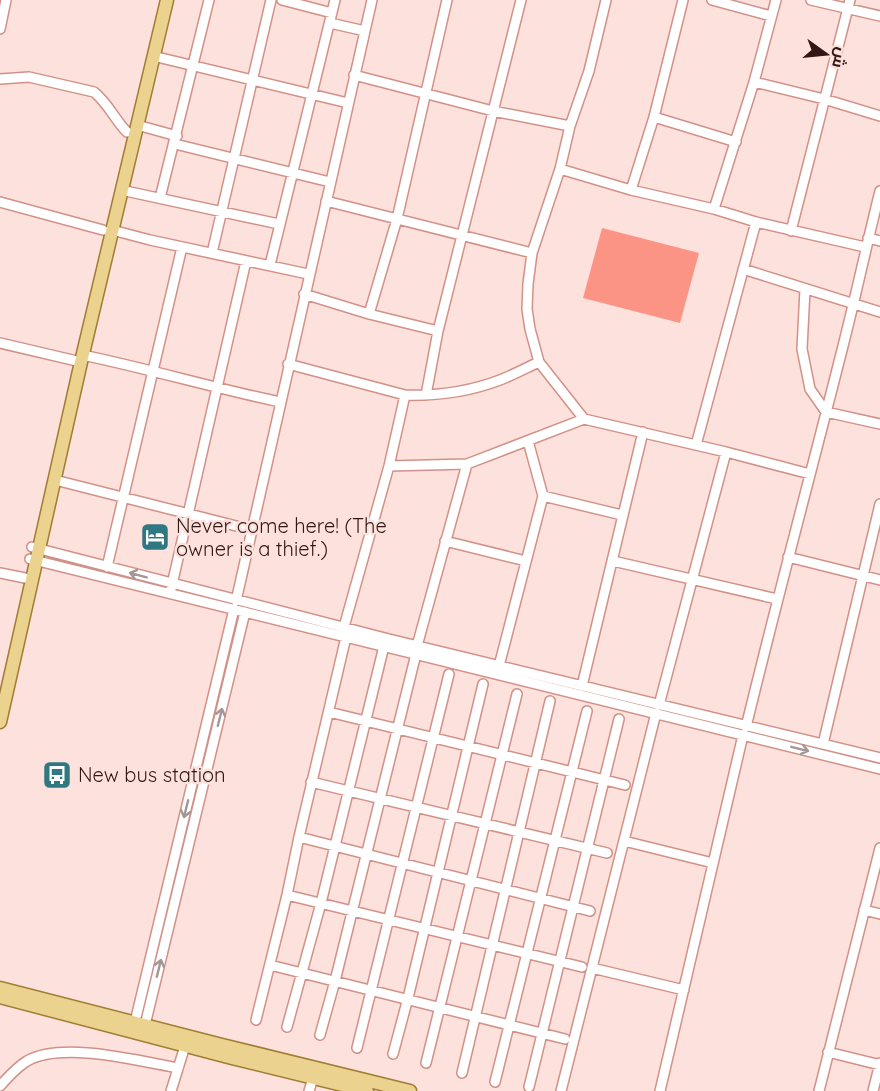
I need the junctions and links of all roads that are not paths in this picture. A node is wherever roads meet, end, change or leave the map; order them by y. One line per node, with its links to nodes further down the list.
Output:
1 (6, 0): 21 (street)
2 (159, 0): 37 (main road)
3 (167, 0): 23 (main road)
4 (209, 0): 24 (street)
5 (271, 0): 27 (street)
6 (282, 0): 17 (street)
7 (336, 0): 17 (street)
8 (372, 0): 22 (street)
9 (447, 0): 29 (street)
10 (521, 0): 33 (street)
11 (606, 0): 36 (street)
12 (683, 0): 35 (street)
13 (712, 0): 18 (street)
14 (776, 0): 18 (street)
15 (811, 0): 16 (street)
16 (849, 4): 19 (street); 31 (street)
17 (332, 13): 20 (street)
18 (771, 16): 28 (street)
19 (880, 16)
20 (330, 23): 22 (street); 30 (street)
21 (1, 24)
22 (365, 31): 25 (street)
23 (153, 56): 24 (street); 37 (main road)
24 (194, 66): 27 (street); 38 (street)
25 (354, 75): 29 (street); 32 (street)
26 (0, 79): 37 (street)
27 (252, 79): 30 (street); 40 (street)
28 (754, 82): 31 (street); 39 (street)
29 (426, 93): 33 (street); 52 (street)
30 (313, 95): 32 (street); 42 (street)
31 (824, 99): 34 (street); 56 (street)
32 (348, 103): 43 (street)
33 (493, 111): 36 (street); 57 (street)
34 (880, 116)
35 (654, 117): 39 (street); 45 (street)
36 (570, 126): 41 (street)
37 (132, 129): 38 (street); 44 (main road); 55 (main road)
38 (176, 140): 40 (street); 47 (street)
39 (736, 142): 50 (street)
40 (235, 158): 42 (street); 51 (street)
41 (560, 169): 45 (street); 62 (street)
42 (293, 172): 43 (street); 54 (street)
43 (330, 182): 48 (street)
44 (121, 190): 47 (street); 55 (main road)
45 (631, 190): 50 (street)
46 (880, 191): 59 (street)
47 (160, 198): 51 (street)
48 (326, 201): 52 (street); 66 (street)
49 (0, 202): 55 (street)
50 (714, 209): 53 (street)
51 (221, 213): 54 (street); 61 (street)
52 (397, 219): 57 (street); 71 (street)
53 (756, 222): 56 (street); 65 (street)
54 (279, 225): 64 (street)
55 (108, 230): 60 (street); 74 (main road)
56 (791, 231): 59 (street)
57 (462, 235): 62 (street); 72 (street)
58 (880, 242): 59 (street)
59 (866, 243): 69 (street)
60 (182, 247): 61 (street); 77 (street)
61 (212, 253): 63 (street)
62 (532, 254): 75 (street)
63 (246, 261): 64 (street); 78 (street)
64 (270, 266): 66 (street)
65 (743, 269): 67 (street); 87 (street)
66 (309, 274): 68 (street)
67 (805, 289): 69 (street); 82 (street)
68 (304, 294): 71 (street); 76 (street)
69 (853, 305): 70 (street); 82 (street)
70 (880, 312)
71 (369, 314): 72 (street)
72 (438, 331): 80 (street)
73 (0, 343): 74 (street)
74 (79, 359): 77 (street); 92 (main road); 100 (main road)
75 (539, 362): 80 (street); 83 (street)
76 (288, 364): 79 (street); 81 (street)
77 (152, 370): 78 (street); 94 (street)
78 (216, 389): 81 (street); 96 (street)
79 (405, 395): 80 (street); 90 (street)
80 (426, 395)
81 (280, 402): 98 (street)
82 (826, 412): 84 (street); 91 (street)
83 (584, 419): 85 (street); 86 (street)
84 (880, 424)
85 (643, 432): 87 (street); 97 (street)
86 (528, 441): 89 (street); 93 (street)
87 (696, 445): 88 (street)
88 (726, 452): 91 (street); 108 (street)
89 (467, 464): 90 (street); 99 (street)
90 (389, 466): 114 (street)
91 (810, 474): 101 (street)
92 (55, 480): 94 (street); 100 (main road)
93 (543, 496): 97 (street); 102 (street)
94 (123, 497): 96 (street); 104 (street)
95 (880, 504): 106 (street)
96 (188, 513): 98 (street); 110 (street)
97 (622, 515): 103 (street)
98 (252, 530): 112 (street)
99 (445, 541): 102 (street); 116 (street)
100 (35, 554): 104 (street); 107 (main road); 110 (street); 130 (main road)
101 (788, 557): 106 (street); 111 (street)
102 (526, 561): 117 (street)
103 (613, 561): 108 (street); 121 (street)
104 (107, 567): 110 (street, one-way to 104)
105 (0, 573): 107 (street)
106 (864, 576): 109 (street); 136 (street)
107 (26, 579): 122 (main road)
108 (693, 579): 111 (street); 125 (street)
109 (880, 580)
110 (171, 588): 112 (street)
111 (777, 599): 132 (street)
112 (235, 605): 113 (street); 114 (street); 134 (street)
113 (245, 612): 114 (street); 135 (street, one-way to 113)
114 (345, 632): 115 (street); 116 (street); 127 (street)
115 (384, 646): 116 (street); 129 (street)
116 (417, 650): 117 (street); 119 (street); 131 (street)
117 (498, 666): 119 (street)
118 (449, 674): 133 (street)
119 (538, 680): 121 (street); 125 (street)
120 (483, 684): 137 (street)
121 (582, 686): 125 (street)
122 (0, 687)
123 (517, 694): 138 (street)
124 (550, 701): 140 (street)
125 (658, 709): 132 (street); 154 (street)
126 (586, 711): 142 (street)
127 (329, 712): 129 (street); 144 (street)
128 (619, 719): 143 (street)
129 (366, 720): 131 (street); 146 (street)
130 (0, 722)
131 (398, 728): 133 (street); 147 (street)
132 (745, 731): 136 (street); 141 (street, one-way to 141); 160 (street)
133 (434, 736): 137 (street); 148 (street)
134 (203, 739): 135 (street); 191 (street, one-way to 191)
135 (214, 742): 191 (street, one-way to 135)
136 (823, 744): 139 (street)
137 (468, 745): 138 (street); 149 (street)
138 (501, 753): 140 (street); 150 (street)
139 (880, 758)
140 (535, 762): 142 (street); 151 (street)
141 (880, 769)
142 (572, 771): 143 (street); 153 (street)
143 (605, 780): 145 (street); 156 (street)
144 (311, 782): 146 (street); 152 (street)
145 (625, 785)
146 (348, 790): 147 (street); 155 (street)
147 (380, 798): 148 (street); 159 (street)
148 (418, 806): 149 (street); 161 (street)
149 (452, 814): 150 (street); 162 (street)
150 (485, 822): 151 (street); 163 (street)
151 (519, 831): 153 (street); 164 (street)
152 (299, 837): 155 (street); 165 (street)
153 (554, 840): 156 (street); 166 (street)
154 (624, 841): 160 (street); 180 (street)
155 (335, 847): 159 (street); 167 (street)
156 (588, 848): 158 (street); 168 (street)
157 (880, 848): 170 (street)
158 (607, 853)
159 (366, 855): 161 (street); 169 (street)
160 (713, 863): 185 (street)
161 (403, 864): 162 (street); 173 (street)
162 (438, 872): 163 (street); 174 (street)
163 (470, 880): 164 (street); 175 (street)
164 (506, 890): 166 (street); 176 (street)
165 (287, 895): 167 (street); 179 (street)
166 (540, 898): 168 (street); 177 (street)
167 (321, 903): 169 (street); 181 (street)
168 (573, 906): 171 (street); 178 (street)
169 (353, 910): 173 (street); 182 (street)
170 (864, 910): 172 (street); 199 (street)
171 (590, 911)
172 (880, 914)
173 (390, 920): 174 (street); 184 (street)
174 (424, 929): 175 (street); 187 (street)
175 (457, 937): 176 (street); 188 (street)
176 (491, 945): 177 (street); 189 (street)
177 (526, 953): 178 (street); 192 (street)
178 (561, 962): 180 (street); 194 (street)
179 (270, 965): 181 (street); 190 (street)
180 (587, 968): 185 (street); 213 (street)
181 (303, 972): 182 (street); 193 (street)
182 (335, 981): 184 (street); 195 (street)
183 (0, 988): 191 (main road)
184 (371, 990): 187 (street); 198 (street)
185 (684, 990): 214 (street)
186 (0, 997): 197 (main road)
187 (408, 998): 188 (street); 200 (street)
188 (439, 1007): 189 (street); 201 (street)
189 (476, 1015): 192 (street); 204 (street)
190 (255, 1020)
191 (140, 1024): 209 (main road)
192 (510, 1024): 194 (street); 206 (street)
193 (287, 1027)
194 (543, 1033): 196 (street); 208 (street)
195 (320, 1035)
196 (565, 1039)
197 (185, 1046): 203 (street); 205 (main road)
198 (357, 1048)
199 (828, 1052): 202 (street); 215 (street)
200 (393, 1054)
201 (426, 1063)
202 (880, 1064): 216 (street)
203 (178, 1068): 207 (street); 210 (street)
204 (462, 1073)
205 (313, 1078): 211 (street); 212 (main road)
206 (495, 1082)
207 (0, 1086)
208 (529, 1087)
209 (406, 1090)
210 (171, 1091)
211 (309, 1091)
212 (367, 1091)
213 (561, 1091)
214 (660, 1091)
215 (819, 1091)
216 (873, 1091)

